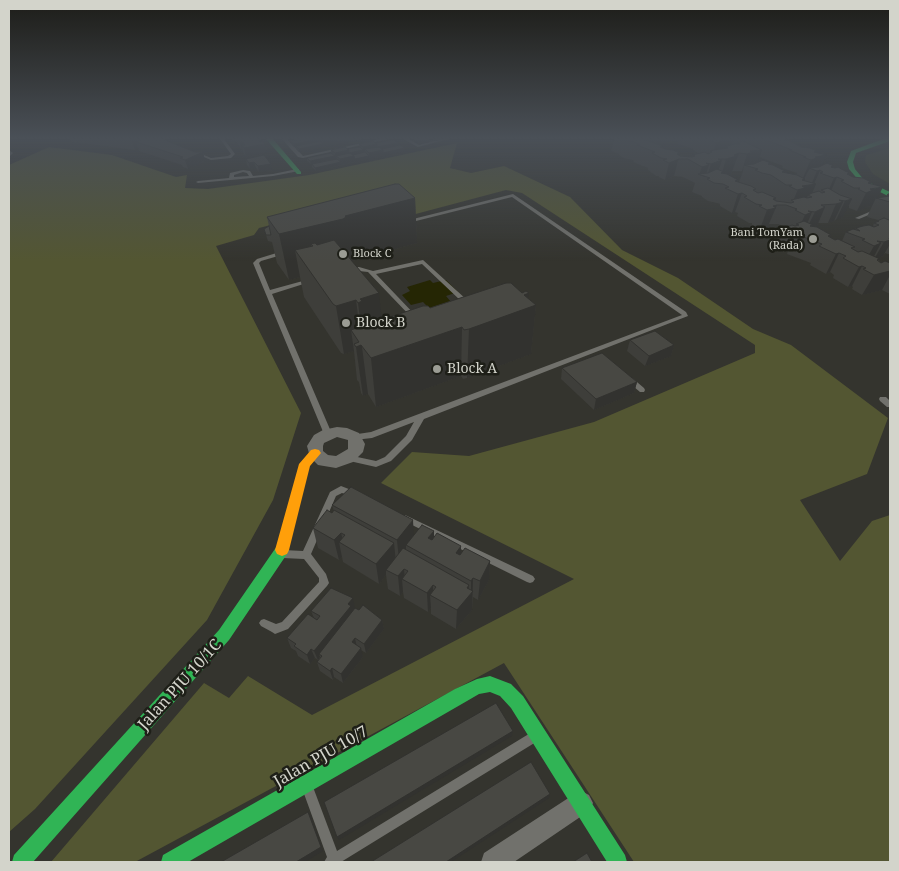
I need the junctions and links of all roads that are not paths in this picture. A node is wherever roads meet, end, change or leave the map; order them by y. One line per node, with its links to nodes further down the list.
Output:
1 (224, 180): 3 (lane)
2 (862, 180): 4 (street)
3 (198, 182)
4 (890, 195)
5 (882, 209): 6 (lane)
6 (857, 218)
7 (403, 222): 15 (lane)
8 (288, 252): 12 (lane)
9 (344, 272): 10 (lane)
10 (372, 273): 13 (lane); 14 (lane)
11 (316, 280): 12 (lane)
12 (268, 293): 22 (lane)
13 (456, 305)
14 (421, 324)
15 (595, 350): 16 (lane); 21 (lane)
16 (601, 356)
17 (622, 373): 18 (lane)
18 (642, 390)
19 (883, 399): 20 (lane)
20 (890, 405)
21 (421, 417): 23 (lane); 25 (lane)
22 (328, 434): 23 (street); 24 (street)
23 (354, 437): 25 (street)
24 (320, 457): 25 (street); 26 (street, Jalan PJU 10/1C)
25 (348, 458)
26 (301, 484): 29 (street, Jalan PJU 10/1C)
27 (363, 498): 30 (lane)
28 (398, 515): 31 (lane)
29 (281, 554): 30 (lane); 37 (street, Jalan PJU 10/1C)
30 (306, 555): 32 (lane)
31 (530, 579)
32 (264, 623)
33 (537, 735): 34 (street, Jalan PJU 10/7); 35 (street); 36 (lane)
34 (306, 784): 36 (lane); 38 (street, Jalan PJU 10/7)
35 (581, 803): 39 (street); 40 (street)
36 (333, 861)
37 (21, 862)
38 (170, 862)
39 (493, 862)
40 (618, 862)

